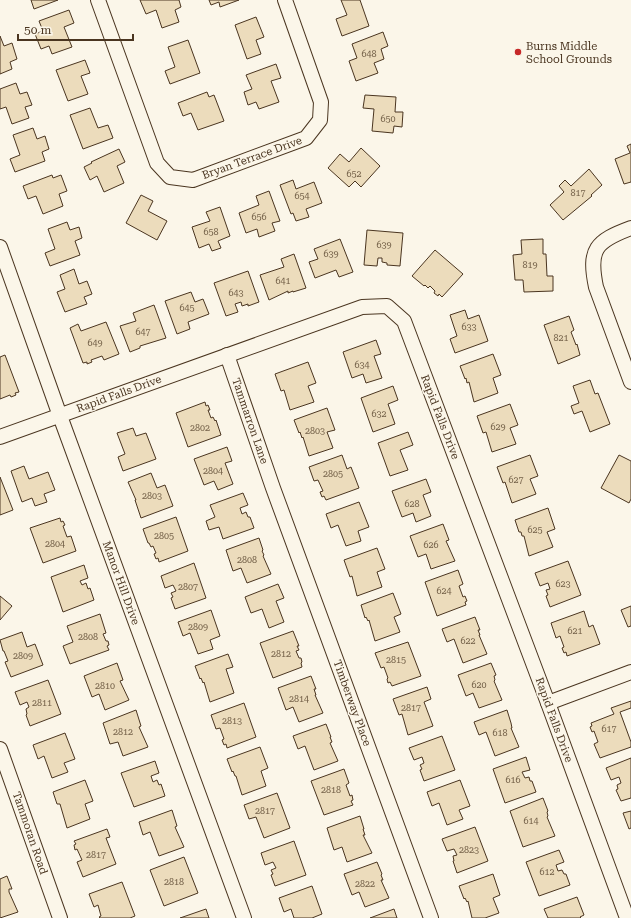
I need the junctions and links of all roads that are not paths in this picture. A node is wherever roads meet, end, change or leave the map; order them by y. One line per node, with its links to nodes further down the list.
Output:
1 (98, 0): 2 (street, Bryan Terrace Drive)
2 (285, 0)
3 (631, 228): 6 (street)
4 (0, 248): 7 (street, Manor Hill Drive)
5 (226, 355): 7 (street, Rapid Falls Drive); 9 (street, Tammarron Lane); 11 (street, Rapid Falls Drive)
6 (631, 382)
7 (60, 416): 8 (street, Rapid Falls Drive); 14 (street, Manor Hill Drive)
8 (0, 437)
9 (273, 488): 15 (street, Timberway Place)
10 (631, 672): 11 (street)
11 (548, 703): 16 (street, Rapid Falls Drive)
12 (0, 749): 13 (street, Tammoran Road)
13 (60, 918)
14 (244, 918)
15 (431, 918)
16 (627, 918)

